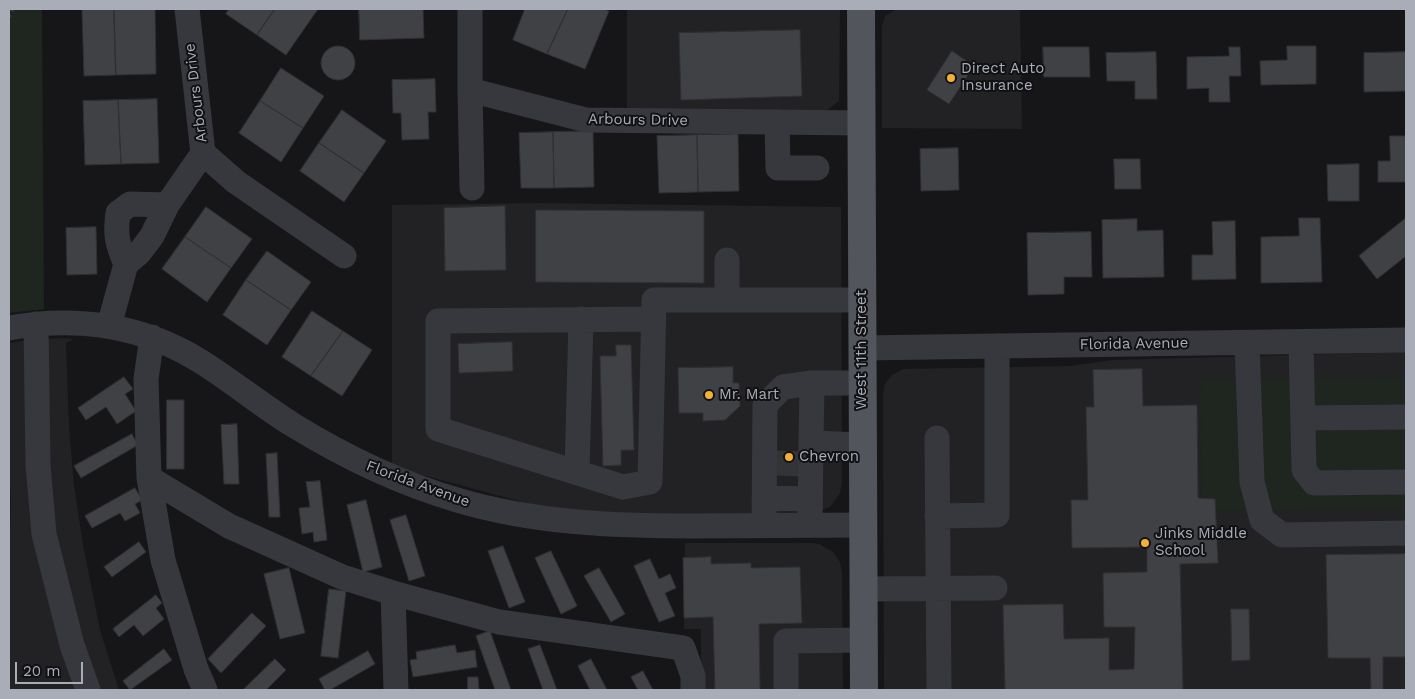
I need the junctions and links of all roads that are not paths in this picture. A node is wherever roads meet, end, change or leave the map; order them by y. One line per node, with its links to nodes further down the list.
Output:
1 (187, 9): 7 (street, Arbours Drive)
2 (470, 9): 4 (street)
3 (861, 9): 6 (main road, West 11th Street)
4 (470, 90): 5 (street, Arbours Drive); 9 (street)
5 (777, 122): 6 (street, Arbours Drive); 8 (street)
6 (861, 123): 15 (main road, West 11th Street)
7 (203, 153): 10 (street); 11 (street, Arbours Drive)
8 (817, 168)
9 (472, 188)
10 (168, 205): 13 (street); 13 (street)
11 (344, 256)
12 (727, 260): 14 (street)
13 (126, 264): 19 (street)
14 (727, 300): 15 (street); 16 (street)
15 (862, 300): 26 (main road, West 11th Street)
16 (653, 318): 17 (street); 34 (street)
17 (581, 320): 34 (street); 34 (street)
18 (36, 324): 19 (street, Florida Avenue); 20 (street, Florida Avenue); 49 (street)
19 (109, 326): 21 (street, Florida Avenue)
20 (9, 328)
21 (152, 337): 35 (street); 41 (street, Florida Avenue)
22 (1406, 340): 23 (street, Florida Avenue)
23 (1301, 342): 24 (street, Florida Avenue); 30 (street)
24 (1247, 343): 25 (street, Florida Avenue); 43 (street)
25 (997, 346): 26 (street, Florida Avenue); 39 (street)
26 (862, 348): 28 (main road, West 11th Street)
27 (812, 383): 28 (street); 33 (street); 37 (street)
28 (862, 383): 32 (main road, West 11th Street)
29 (1406, 416): 30 (street)
30 (1302, 418): 36 (street)
31 (937, 438): 39 (street)
32 (863, 445): 33 (street); 40 (main road, West 11th Street)
33 (809, 457): 38 (street)
34 (577, 472)
35 (149, 478): 47 (street); 50 (street)
36 (1406, 482)
37 (764, 498): 38 (street); 41 (street)
38 (810, 499): 42 (street)
39 (937, 516): 44 (street)
40 (863, 524): 42 (street, Florida Avenue); 46 (main road, West 11th Street)
41 (764, 525): 42 (street, Florida Avenue)
42 (810, 526)
43 (1406, 533)
44 (938, 588): 45 (street); 46 (street); 55 (street)
45 (995, 588)
46 (863, 589): 48 (main road, West 11th Street)
47 (393, 593): 51 (street); 52 (street)
48 (864, 640): 53 (street); 54 (main road, West 11th Street)
49 (88, 690)
50 (206, 690)
51 (396, 690)
52 (693, 690)
53 (786, 690)
54 (864, 690)
55 (938, 690)

